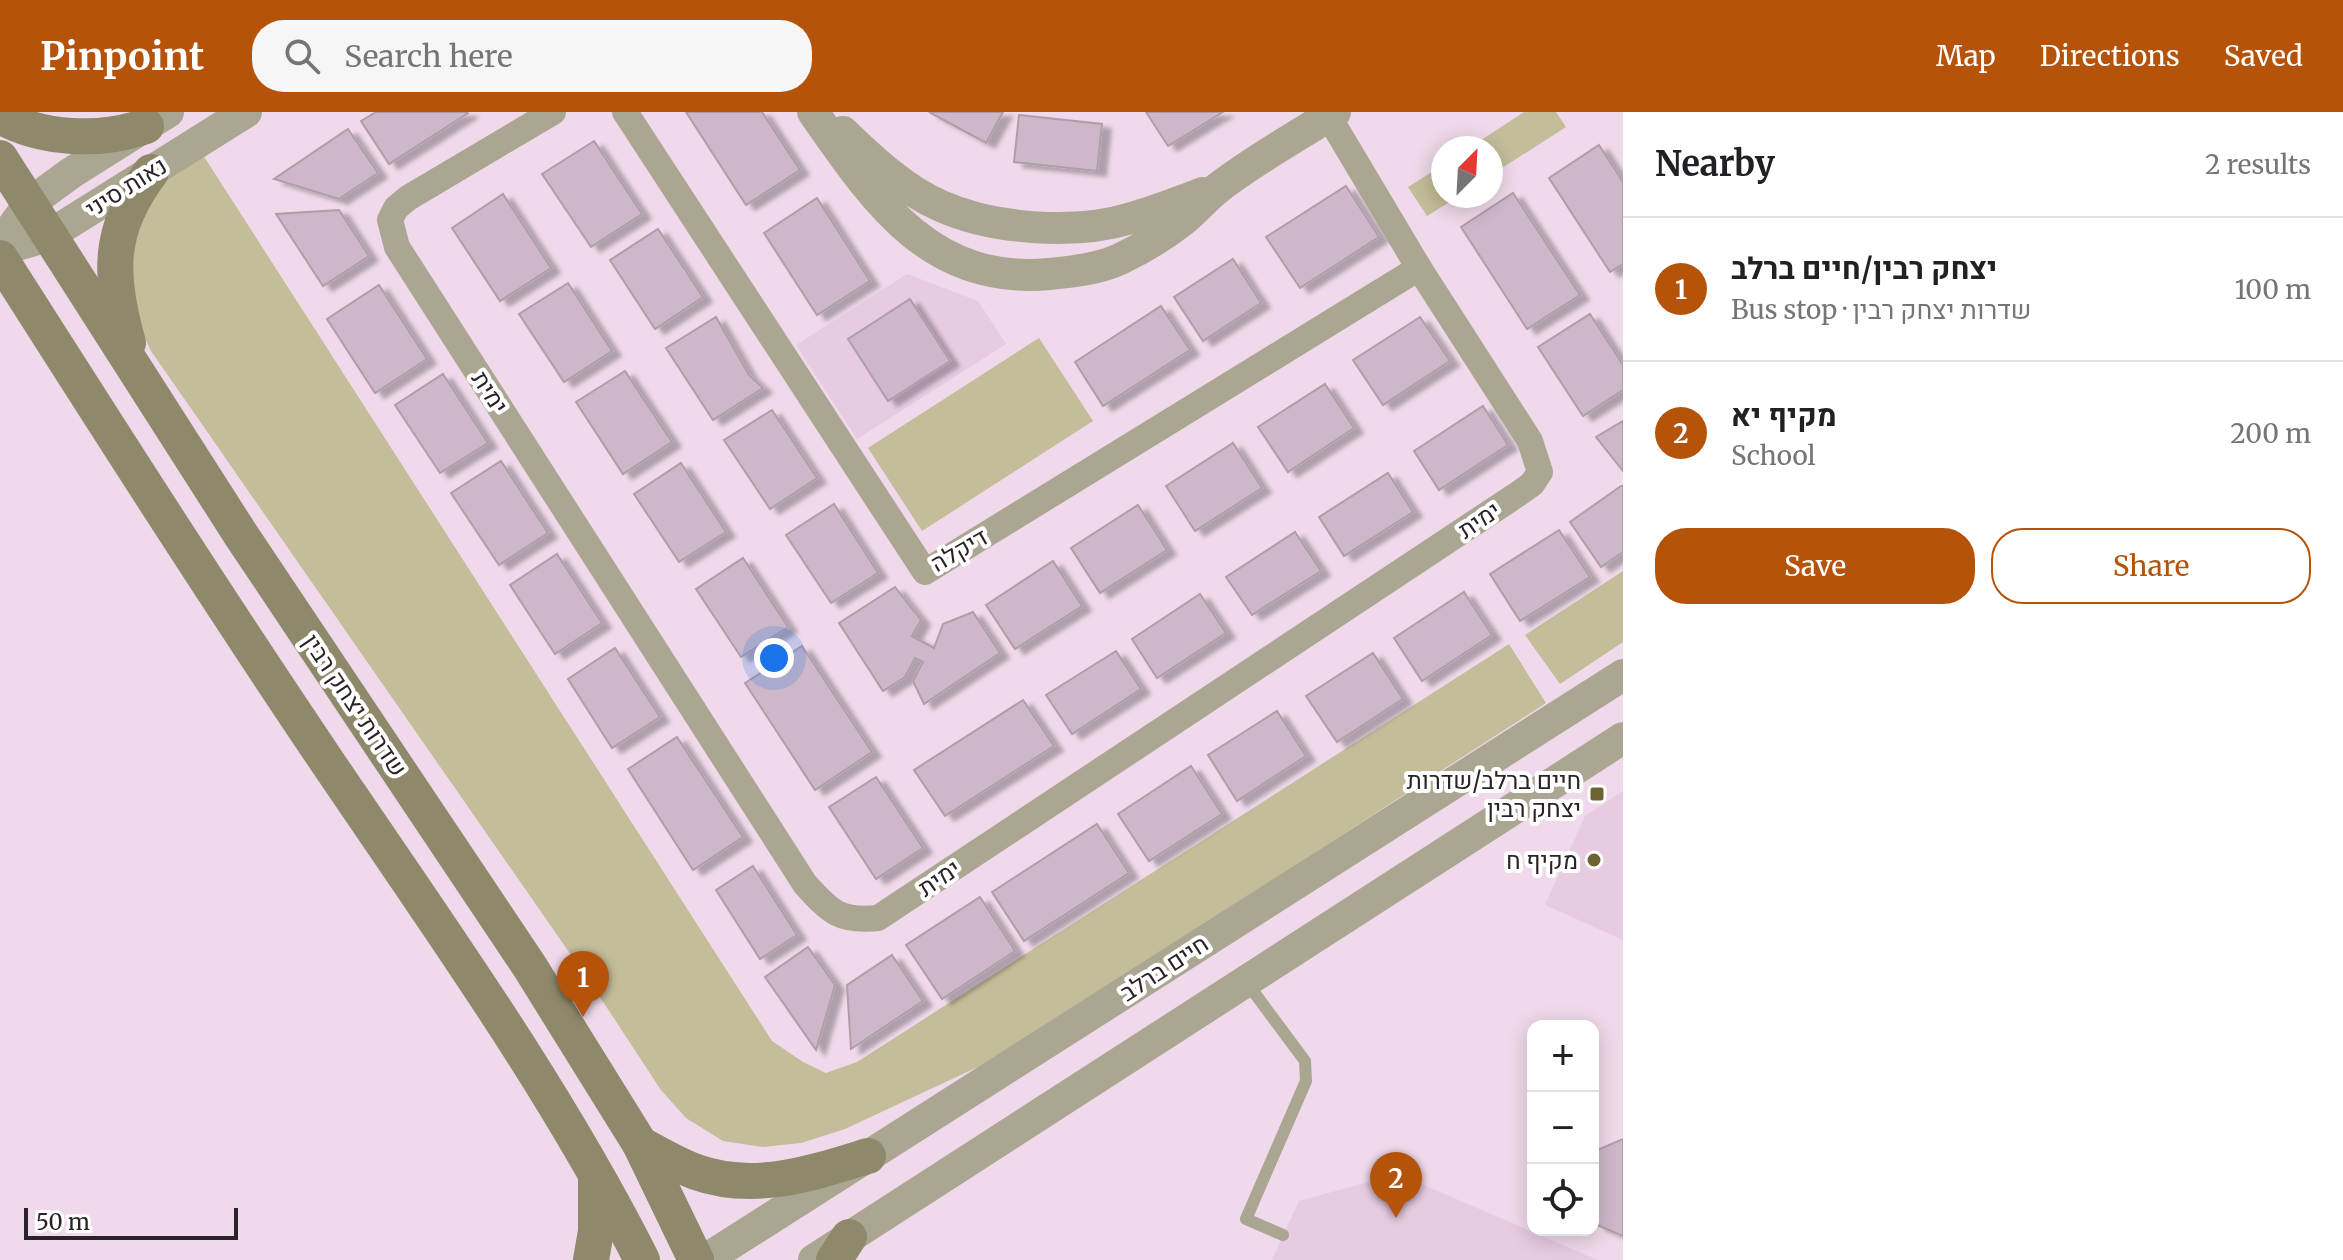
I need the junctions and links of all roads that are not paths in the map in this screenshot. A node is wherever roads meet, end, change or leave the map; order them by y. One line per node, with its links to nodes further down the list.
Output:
1 (246, 112): 10 (street, נאות סיני)
2 (553, 112): 16 (street, ימית)
3 (625, 112): 16 (street, דיקלה)
4 (813, 112): 11 (street)
5 (823, 112): 11 (street)
6 (1330, 113): 11 (street); 16 (street, ימית)
7 (0, 116): 8 (main road)
8 (157, 119): 12 (street, נאות סיני)
9 (0, 158): 12 (main road, שדרות יצחק רבין)
10 (151, 172): 13 (street, נאות סיני); 17 (main road)
11 (1218, 188)
12 (30, 203): 13 (main road, שדרות יצחק רבין); 14 (street, נאות סיני)
13 (48, 236): 14 (street, נאות סיני); 17 (main road, שדרות יצחק רבין)
14 (0, 247)
15 (0, 258): 23 (main road)
16 (1419, 268)
17 (136, 371): 21 (main road, שדרות יצחק רבין)
18 (1623, 675): 22 (street, חיים ברלב)
19 (1623, 738): 20 (street)
20 (1246, 982): 24 (lane); 25 (street)
21 (640, 1144): 22 (main road); 28 (main road, שדרות יצחק רבין)
22 (868, 1156): 29 (street, חיים ברלב)
23 (596, 1175): 26 (main road); 27 (main road)
24 (1283, 1235)
25 (842, 1249): 30 (street)
26 (591, 1260)
27 (642, 1260)
28 (696, 1260)
29 (705, 1260)
30 (814, 1260)

